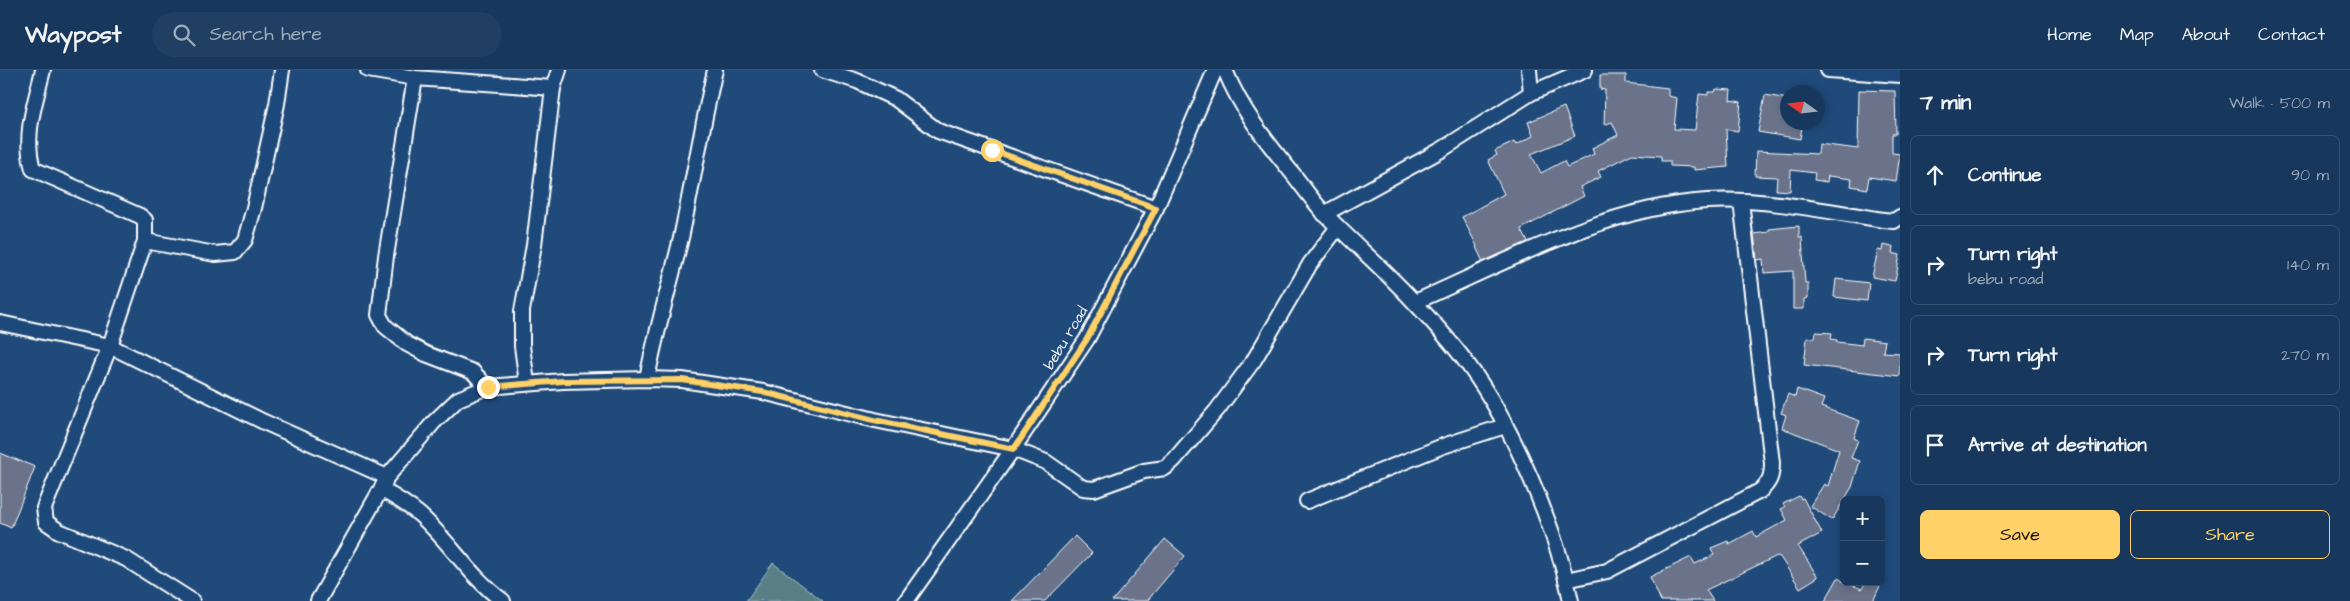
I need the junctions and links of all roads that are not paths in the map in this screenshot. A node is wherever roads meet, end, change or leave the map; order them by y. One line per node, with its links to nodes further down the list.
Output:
1 (42, 70): 22 (street)
2 (282, 70): 22 (street)
3 (368, 70): 14 (street)
4 (559, 70): 15 (street)
5 (715, 70): 26 (street)
6 (822, 70): 12 (street)
7 (1215, 70): 18 (street, bebu road)
8 (1225, 70): 19 (street)
9 (1529, 70): 16 (street)
10 (1585, 70): 16 (street)
11 (1828, 70): 13 (street)
12 (839, 72): 18 (street)
13 (1900, 75)
14 (415, 78): 15 (street); 28 (street)
15 (553, 88): 27 (street)
16 (1531, 93): 19 (street)
17 (1741, 201): 20 (street); 23 (street); 33 (street)
18 (1156, 208): 30 (street, bebu road)
19 (1324, 214): 21 (street)
20 (1900, 217)
21 (1338, 227): 23 (street); 30 (street)
22 (145, 241): 25 (street)
23 (1415, 302): 29 (street)
24 (0, 323): 25 (street)
25 (110, 346): 31 (street); 34 (street)
26 (647, 379): 27 (street); 30 (street)
27 (527, 382): 28 (street)
28 (488, 387): 31 (street)
29 (1505, 426): 32 (street); 33 (street)
30 (1014, 449): 37 (street, bebu road)
31 (384, 483): 35 (street); 36 (street)
32 (1307, 501)
33 (1566, 580): 38 (street)
34 (192, 601)
35 (318, 601)
36 (503, 601)
37 (906, 601)
38 (1570, 601)

